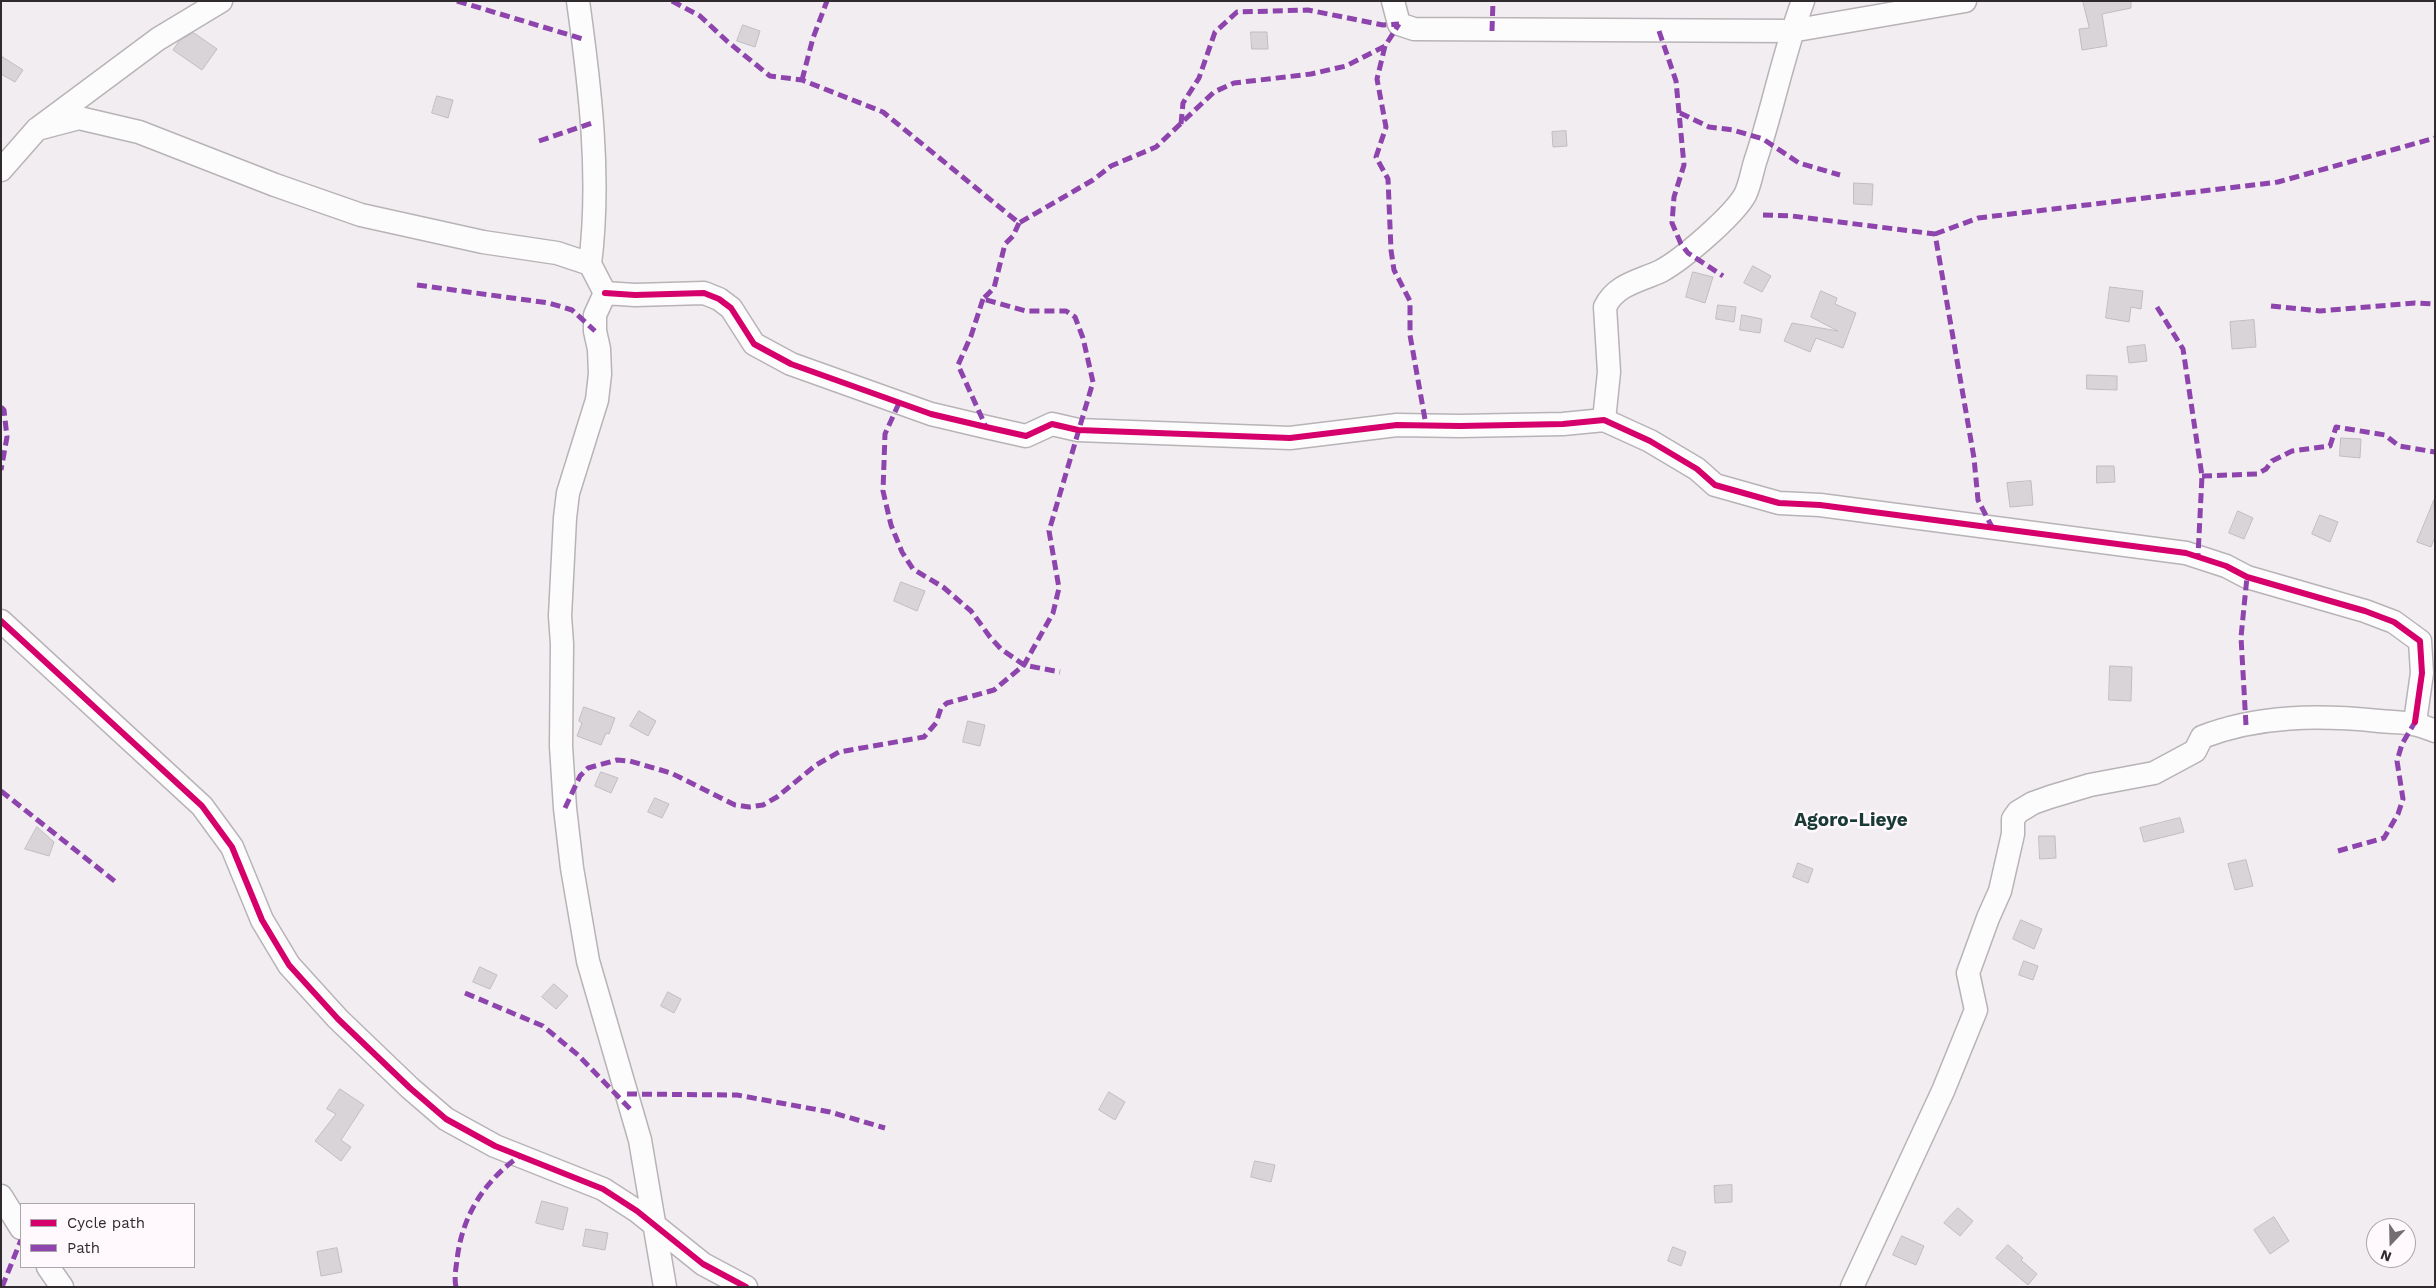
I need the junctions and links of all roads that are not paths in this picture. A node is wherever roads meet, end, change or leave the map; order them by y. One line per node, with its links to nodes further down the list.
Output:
1 (221, 1): 7 (street)
2 (578, 1): 9 (street)
3 (1393, 1): 6 (street)
4 (1803, 1): 6 (street)
5 (1965, 1): 6 (street)
6 (1791, 30): 11 (street)
7 (37, 129): 8 (street); 9 (street)
8 (1, 170)
9 (590, 264): 10 (street)
10 (605, 293): 11 (street); 16 (street)
11 (1604, 420): 13 (street)
12 (1, 621): 16 (street)
13 (2425, 727): 21 (street)
14 (1, 1196): 15 (street)
15 (20, 1226)
16 (653, 1226): 19 (street); 20 (street)
17 (49, 1268): 18 (street)
18 (62, 1287)
19 (665, 1287)
20 (746, 1287)
21 (1852, 1287)

